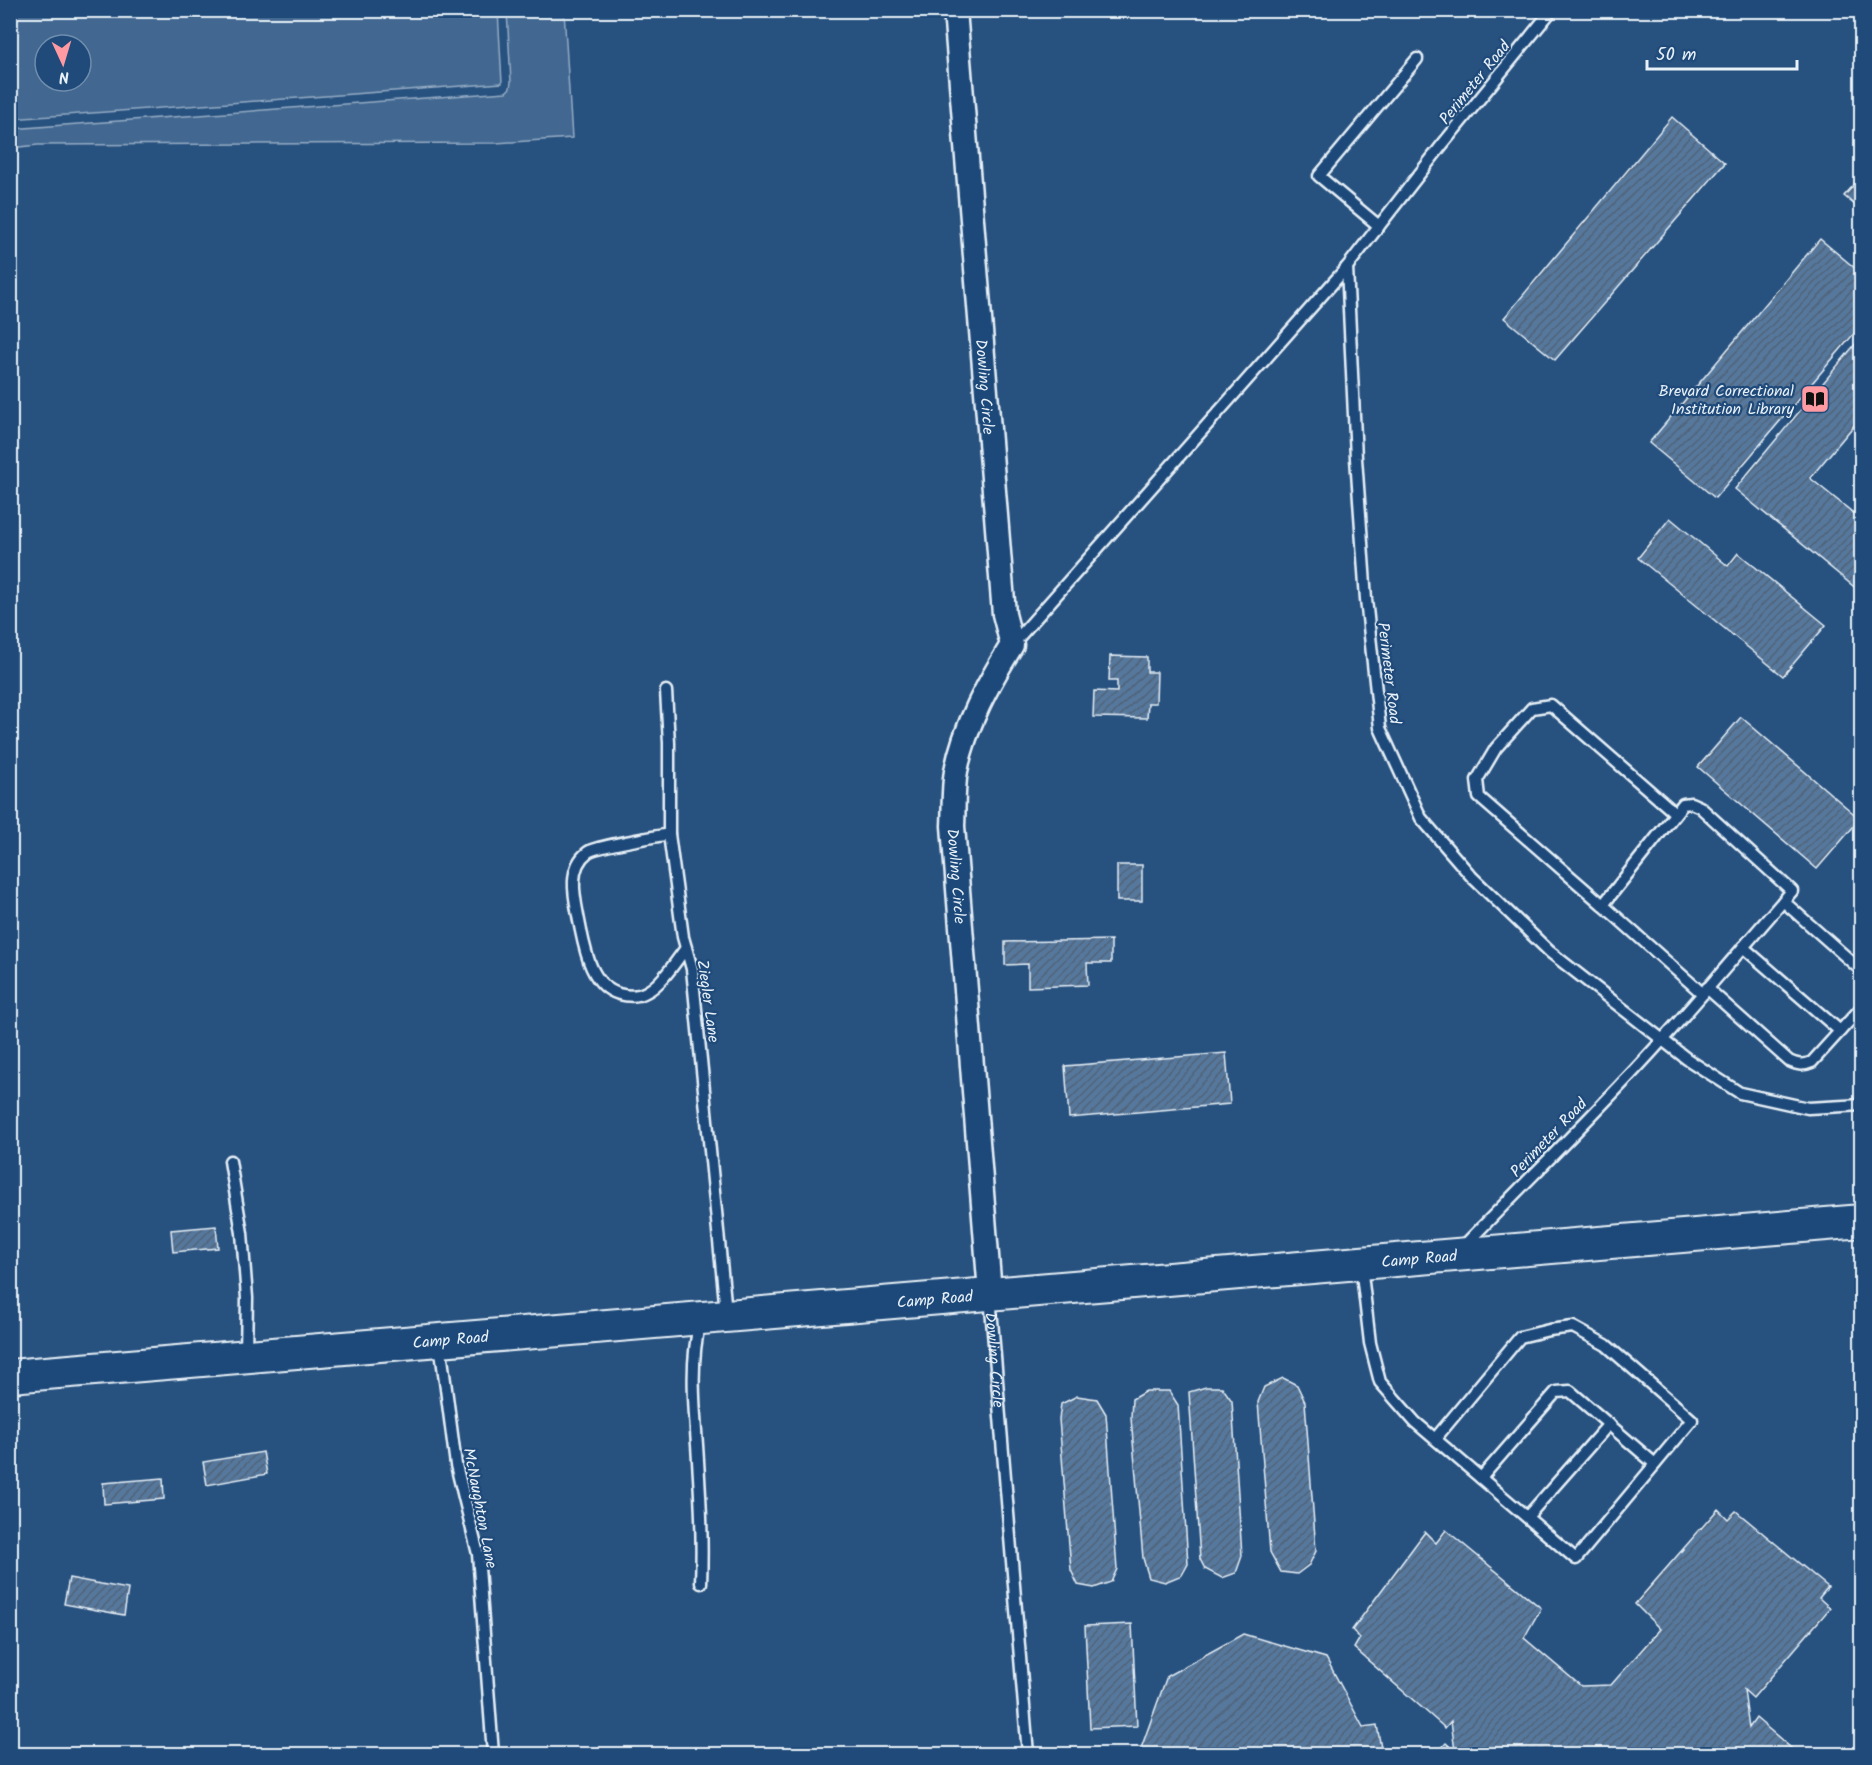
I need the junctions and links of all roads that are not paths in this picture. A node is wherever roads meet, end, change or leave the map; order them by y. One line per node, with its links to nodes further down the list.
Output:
1 (955, 10): 6 (street, Dowling Circle)
2 (1552, 10): 4 (lane, Perimeter Road)
3 (1417, 59): 4 (lane)
4 (1378, 226): 5 (lane, Perimeter Road)
5 (1347, 267): 6 (lane, Perimeter Road); 18 (lane, Perimeter Road)
6 (1012, 645): 24 (street, Dowling Circle)
7 (666, 691): 9 (lane, Ziegler Lane)
8 (1675, 813): 10 (lane); 11 (lane); 11 (lane)
9 (669, 834): 13 (lane, Ziegler Lane); 13 (lane)
10 (1783, 901): 12 (lane); 14 (lane)
11 (1603, 906): 15 (lane)
12 (1743, 947): 15 (lane); 17 (lane)
13 (686, 948): 25 (lane, Ziegler Lane)
14 (1862, 971)
15 (1705, 991): 17 (lane); 18 (lane)
16 (1862, 1007): 17 (lane)
17 (1840, 1031)
18 (1663, 1040): 19 (lane, Perimeter Road); 22 (lane, Perimeter Road)
19 (1862, 1105)
20 (230, 1161): 27 (lane)
21 (1862, 1221): 22 (street, Camp Road)
22 (1456, 1255): 23 (street, Camp Road)
23 (1361, 1262): 24 (street, Camp Road); 30 (lane)
24 (990, 1293): 25 (street, Camp Road); 36 (lane, Dowling Circle)
25 (713, 1317): 26 (street, Camp Road); 34 (lane, Ziegler Lane)
26 (439, 1340): 27 (street, Camp Road); 35 (lane, McNaughton Lane)
27 (246, 1356): 28 (street, Camp Road)
28 (10, 1376)
29 (1609, 1424): 31 (lane); 32 (lane); 33 (lane)
30 (1435, 1439): 31 (lane); 32 (lane)
31 (1655, 1464): 33 (lane)
32 (1481, 1478): 33 (lane)
33 (1527, 1517)
34 (701, 1582)
35 (493, 1755)
36 (1028, 1755)

